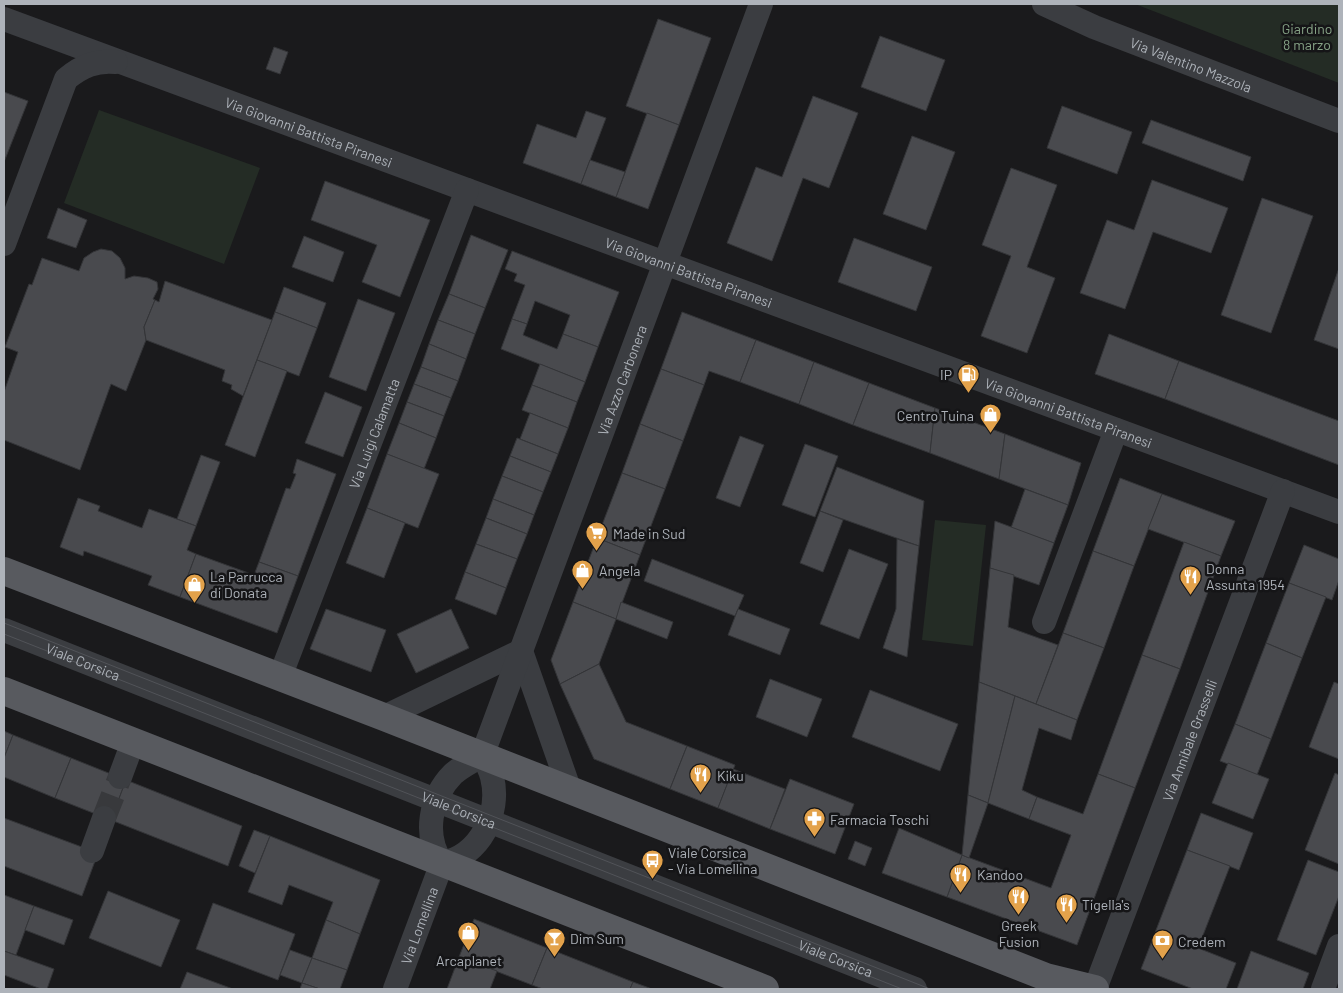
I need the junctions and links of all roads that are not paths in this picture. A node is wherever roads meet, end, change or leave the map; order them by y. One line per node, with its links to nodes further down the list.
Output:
1 (761, 4): 11 (street, Via Azzo Carbonera)
2 (1044, 4): 3 (street); 8 (street, Via Valentino Mazzola)
3 (1058, 4)
4 (4, 19): 5 (street, Via Giovanni Battista Piranesi)
5 (39, 32): 6 (street, Via Giovanni Battista Piranesi); 7 (street, Via Giovanni Battista Piranesi)
6 (123, 63): 7 (street); 9 (street, Via Giovanni Battista Piranesi)
7 (66, 79): 10 (street)
8 (1339, 121)
9 (467, 190): 11 (street, Via Giovanni Battista Piranesi); 19 (street, Via Luigi Calamatta)
10 (4, 244)
11 (665, 263): 12 (street, Via Giovanni Battista Piranesi); 18 (street, Via Azzo Carbonera)
12 (1116, 430): 13 (street, Via Giovanni Battista Piranesi); 16 (street)
13 (1283, 492): 14 (street, Via Giovanni Battista Piranesi); 35 (street, Via Annibale Grasselli)
14 (1339, 512)
15 (4, 571): 19 (main road)
16 (1044, 622)
17 (4, 630): 26 (street, Viale Corsica)
18 (521, 651): 21 (street); 23 (street, Via Azzo Carbonera); 25 (street)
19 (280, 676): 21 (main road)
20 (4, 691): 22 (main road)
21 (384, 717): 23 (main road)
22 (133, 742): 24 (street); 30 (main road)
23 (482, 756): 25 (main road); 26 (street); 28 (street)
24 (120, 777)
25 (570, 791): 35 (main road)
26 (436, 800): 28 (street, Viale Corsica); 30 (street)
27 (104, 818): 29 (street)
28 (489, 821): 30 (street); 34 (street, Viale Corsica)
29 (92, 851)
30 (442, 863): 32 (street, Via Lomellina); 33 (main road)
31 (1339, 946): 36 (street)
32 (394, 989)
33 (765, 989)
34 (915, 989)
35 (1095, 989)
36 (1323, 989)

